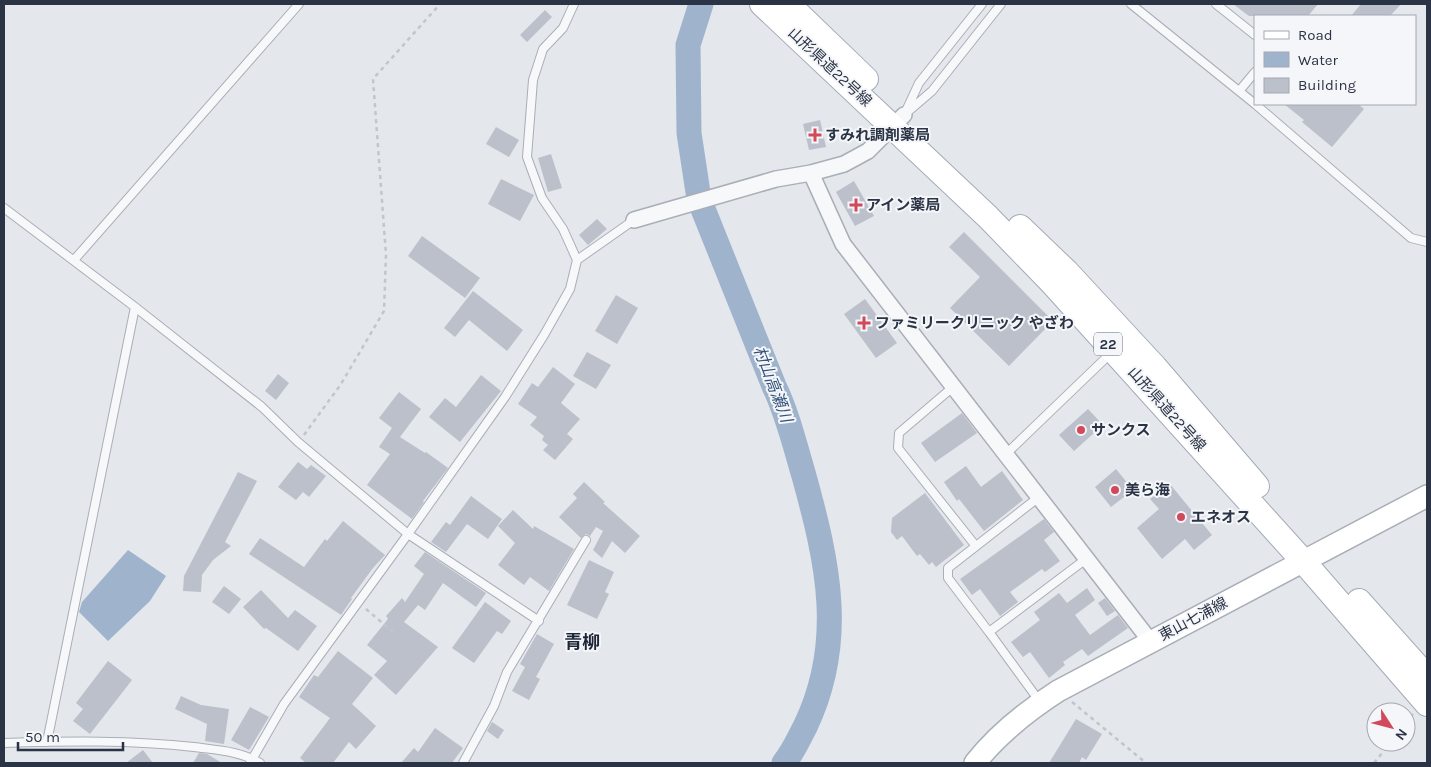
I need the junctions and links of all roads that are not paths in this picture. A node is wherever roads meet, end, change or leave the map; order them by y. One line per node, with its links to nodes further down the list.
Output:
1 (299, 4): 18 (lane)
2 (574, 4): 19 (lane)
3 (982, 4): 13 (lane)
4 (1002, 4): 13 (lane)
5 (1131, 4): 10 (lane)
6 (1216, 4): 8 (lane)
7 (772, 5): 13 (main road, 山形県道22号線 / 22)
8 (1254, 34)
9 (1254, 73): 10 (lane)
10 (1240, 90): 11 (lane)
11 (1254, 103)
12 (1256, 105): 17 (lane)
13 (899, 121): 14 (street); 21 (main road, 山形県道22号線 / 22); 29 (main road, 山形県道22号線 / 22)
14 (811, 173): 16 (street); 22 (street)
15 (4, 208): 18 (lane)
16 (634, 220): 19 (lane)
17 (1427, 242)
18 (74, 260): 20 (lane)
19 (577, 260): 26 (lane)
20 (135, 307): 26 (lane); 37 (lane)
21 (1113, 350): 23 (lane); 29 (main road, 山形県道22号線 / 22)
22 (953, 387): 23 (street); 28 (lane)
23 (1006, 454): 25 (street)
24 (1427, 496): 29 (main road, 東山七浦線)
25 (1039, 497): 28 (lane); 30 (street)
26 (408, 534): 31 (lane); 39 (lane)
27 (586, 540): 31 (lane)
28 (976, 545): 32 (lane)
29 (1310, 557): 33 (main road, 東山七浦線); 34 (main road, 山形県道22号線 / 22); 36 (main road, 山形県道22号線 / 22)
30 (1086, 559): 32 (lane); 33 (street)
31 (539, 621): 40 (lane)
32 (989, 632): 35 (lane)
33 (1151, 642): 35 (main road, 東山七浦線)
34 (1427, 677)
35 (1040, 702): 41 (main road, 東山七浦線)
36 (1427, 704)
37 (47, 742): 38 (lane); 39 (lane)
38 (4, 743)
39 (254, 762)
40 (463, 763)
41 (974, 763)

